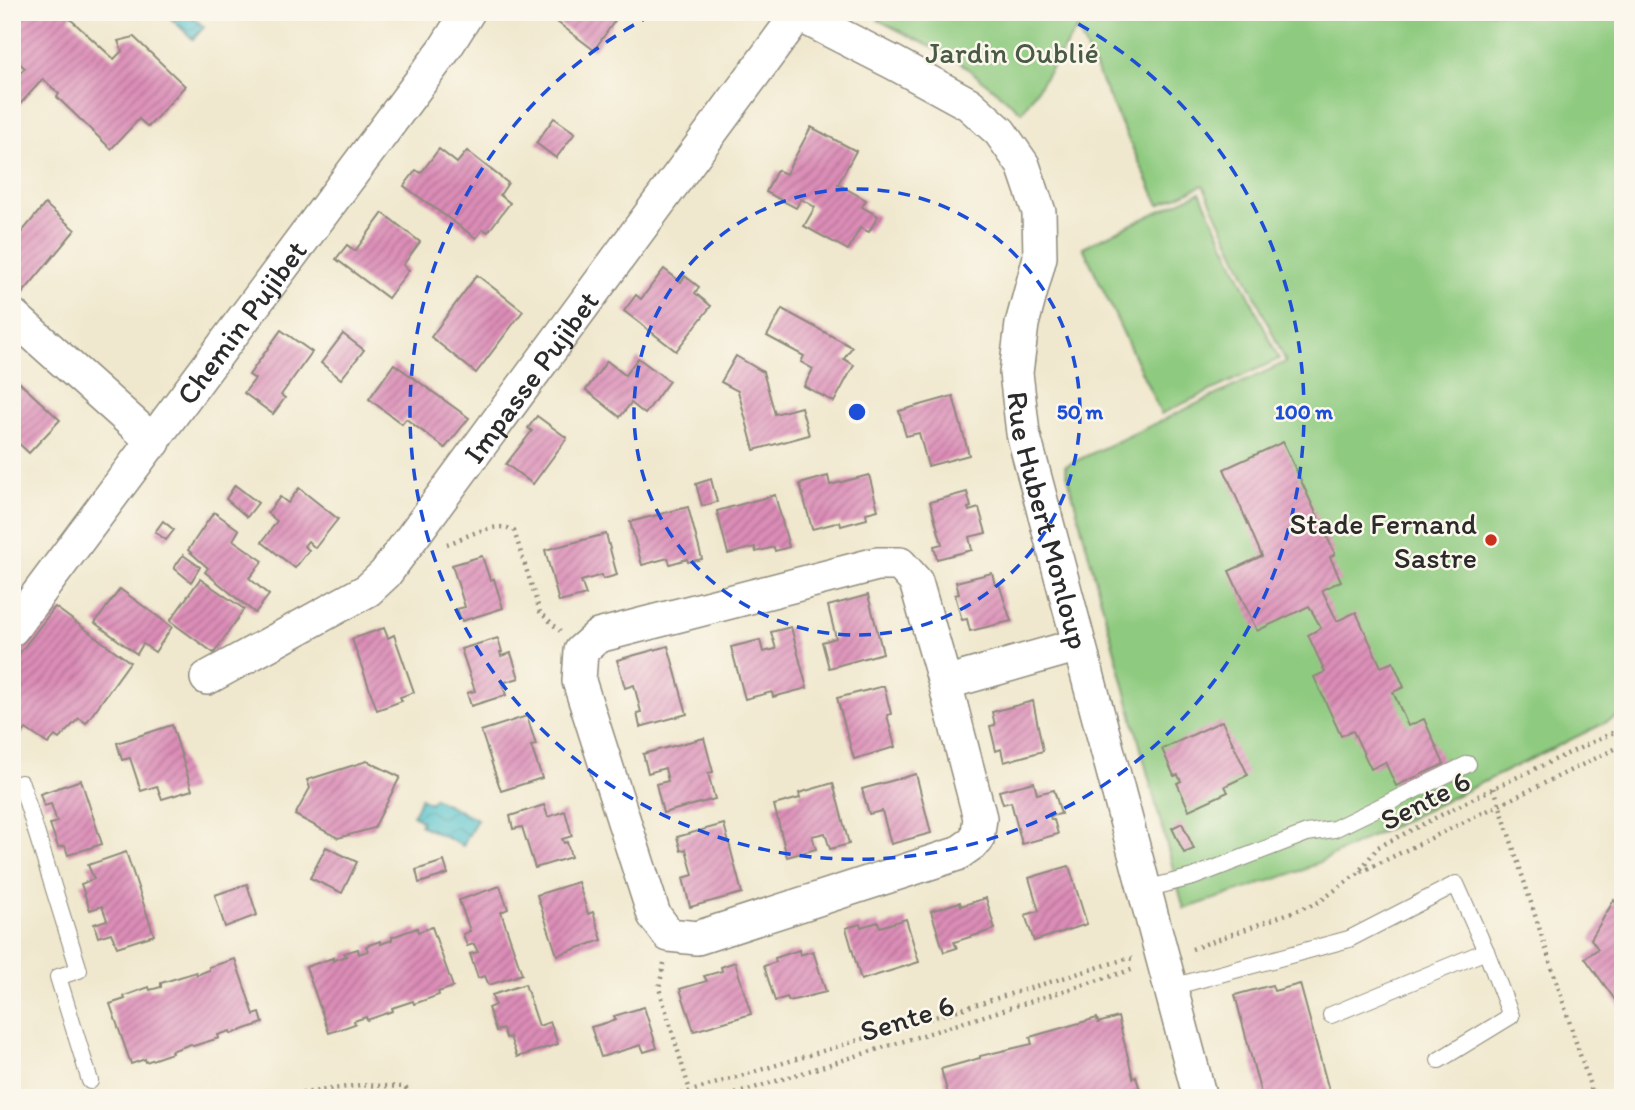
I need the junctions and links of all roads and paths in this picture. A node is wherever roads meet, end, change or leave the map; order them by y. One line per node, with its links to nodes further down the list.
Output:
1 (468, 12): 5 (street, Chemin Pujibet)
2 (796, 13): 3 (street); 6 (street, Impasse Pujibet)
3 (841, 23): 8 (street, Rue Hubert Monloup)
4 (12, 315): 5 (street)
5 (153, 442): 7 (street, Chemin Pujibet)
6 (402, 550): 9 (path); 10 (street, Impasse Pujibet)
7 (12, 629)
8 (1079, 645): 11 (street); 19 (street, Rue Hubert Monloup)
9 (581, 651): 11 (street); 20 (street)
10 (207, 678)
11 (945, 683): 20 (street)
12 (1623, 728): 16 (path, Sente 6)
13 (1623, 745): 17 (path)
14 (1468, 764): 19 (lane)
15 (12, 787): 26 (lane)
16 (1494, 788): 17 (path); 18 (path, Sente 6)
17 (1499, 803): 18 (path); 35 (path)
18 (1357, 873): 21 (path, Sente 6)
19 (1145, 889): 23 (street, Rue Hubert Monloup)
20 (669, 935): 27 (path)
21 (1188, 951)
22 (1486, 951): 23 (lane); 24 (lane); 25 (lane)
23 (1172, 987): 34 (street, Rue Hubert Monloup)
24 (1331, 1015)
25 (1439, 1060)
26 (90, 1081)
27 (690, 1091): 32 (path); 33 (path, Sente 6)
28 (412, 1097): 29 (path); 30 (path); 31 (path)
29 (267, 1098)
30 (386, 1098)
31 (421, 1098)
32 (668, 1098)
33 (722, 1098)
34 (1200, 1098)
35 (1594, 1098)

